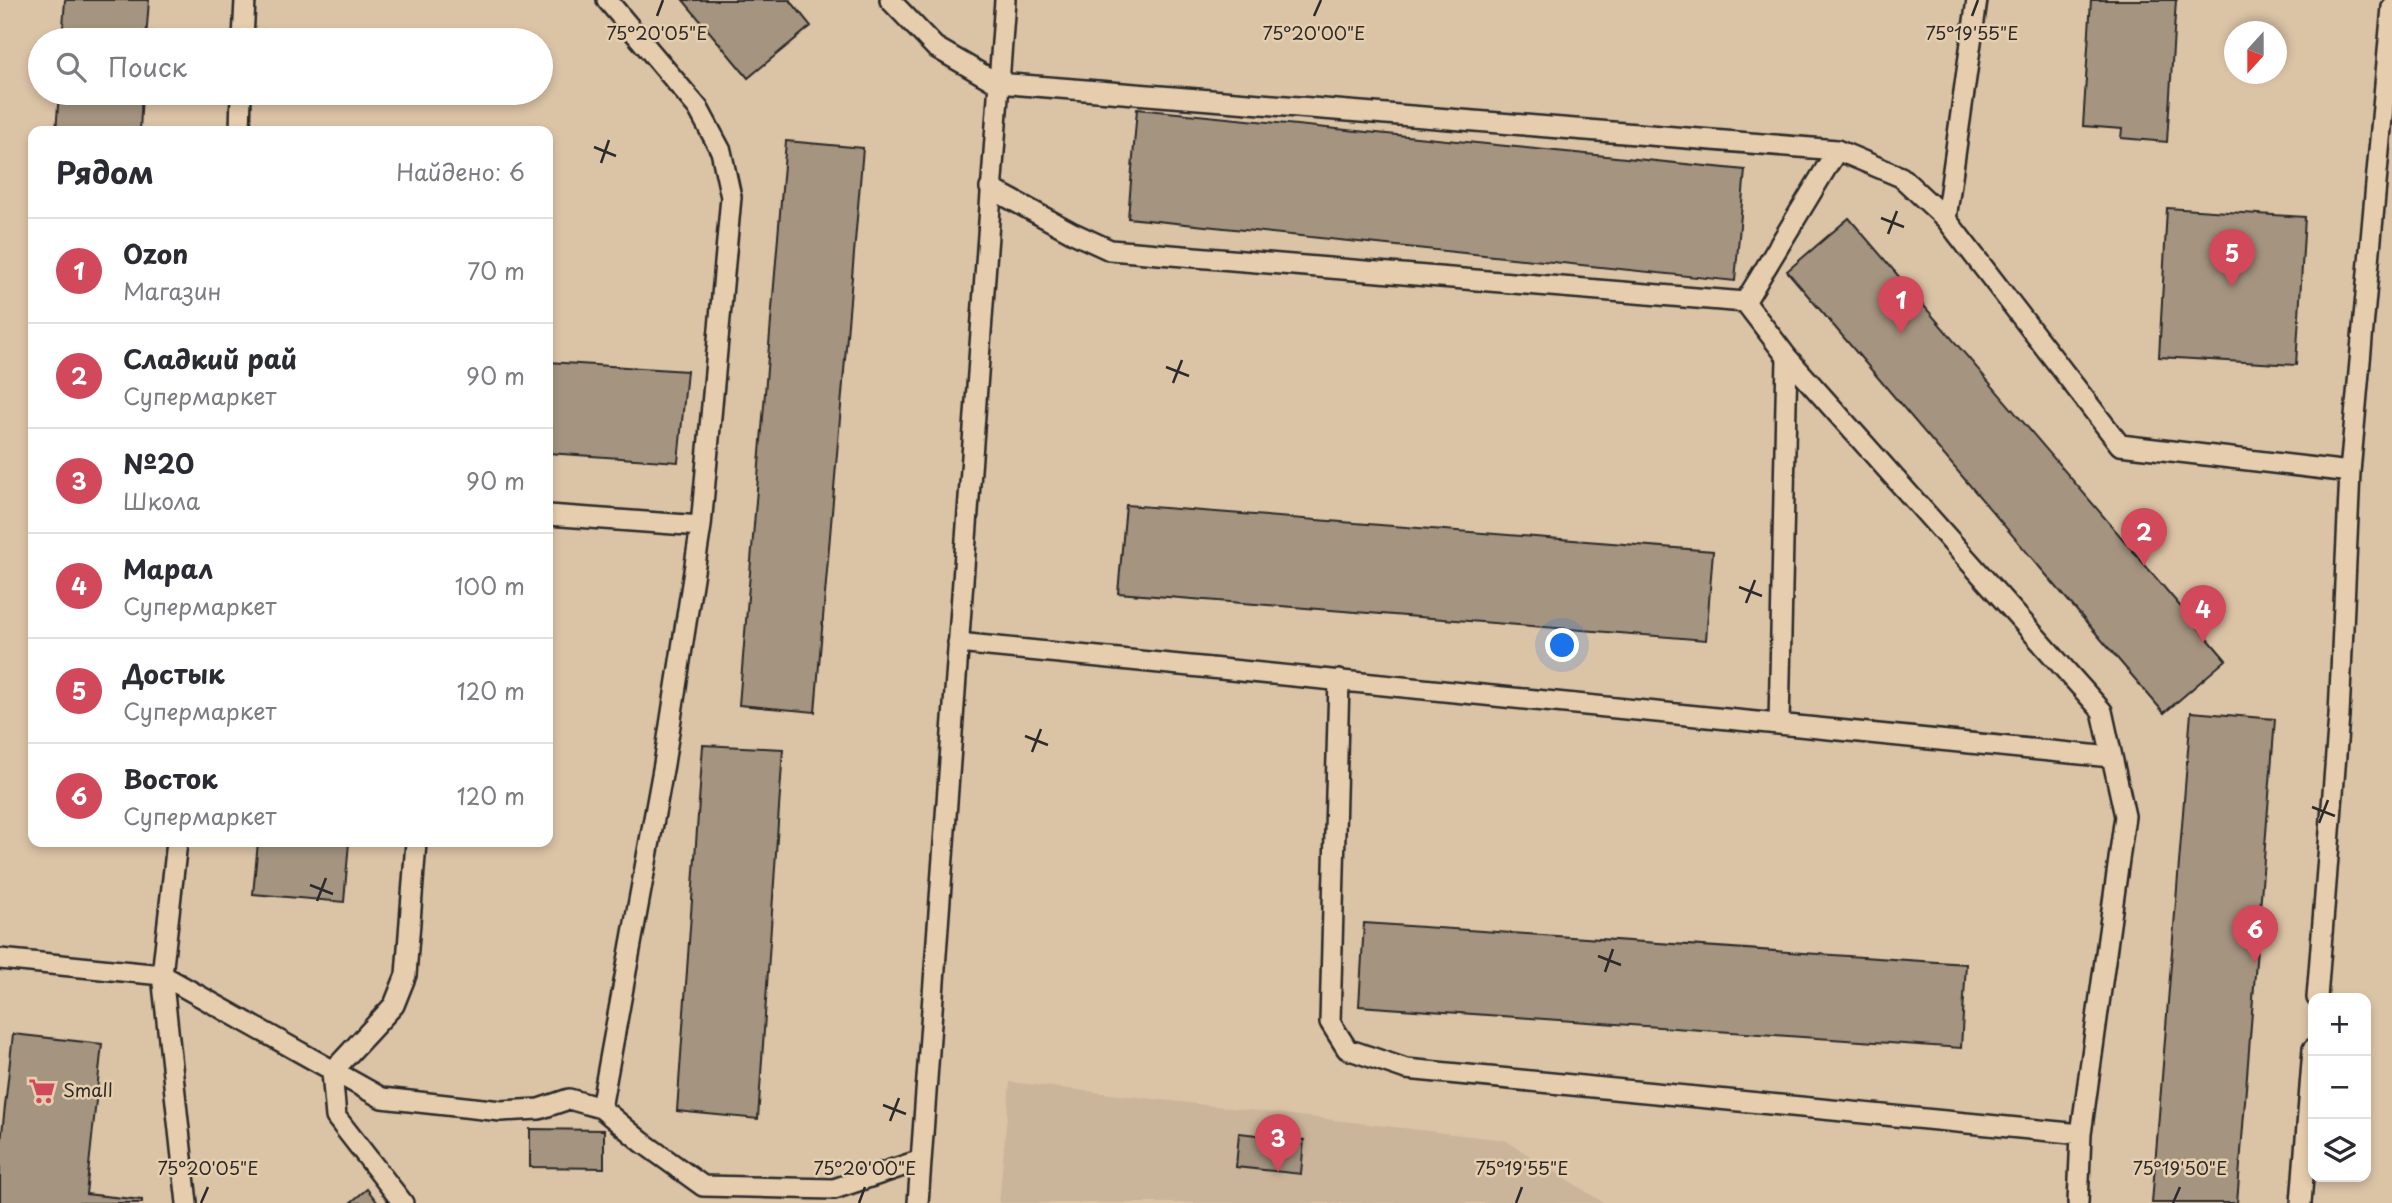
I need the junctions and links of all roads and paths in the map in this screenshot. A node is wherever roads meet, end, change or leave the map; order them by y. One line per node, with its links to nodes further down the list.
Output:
1 (245, 0): 7 (lane)
2 (607, 0): 18 (lane)
3 (890, 0): 8 (lane)
4 (1005, 0): 8 (lane)
5 (1977, 0): 13 (lane)
6 (2392, 7): 16 (lane)
7 (244, 28)
8 (997, 83): 11 (lane); 12 (lane)
9 (241, 105): 10 (lane)
10 (240, 126)
11 (1837, 150): 13 (lane); 14 (lane)
12 (990, 188): 14 (lane); 19 (lane)
13 (1946, 219): 16 (lane)
14 (1745, 302): 15 (lane)
15 (1787, 357): 21 (lane); 22 (lane)
16 (2350, 472): 27 (lane)
17 (553, 515): 18 (lane)
18 (701, 526): 30 (lane)
19 (958, 643): 20 (lane); 32 (lane)
20 (1339, 680): 21 (lane); 31 (lane)
21 (1779, 724): 22 (lane)
22 (2110, 757): 31 (lane)
23 (176, 847): 26 (lane)
24 (416, 847): 29 (lane)
25 (0, 959): 26 (lane)
26 (162, 975): 29 (lane); 33 (lane)
27 (2317, 993)
28 (2312, 1056): 37 (lane)
29 (332, 1072): 30 (lane); 34 (lane)
30 (601, 1108): 32 (lane)
31 (2081, 1134): 36 (lane)
32 (921, 1160): 35 (lane)
33 (187, 1203)
34 (403, 1203)
35 (918, 1203)
36 (2078, 1203)
37 (2301, 1203)

